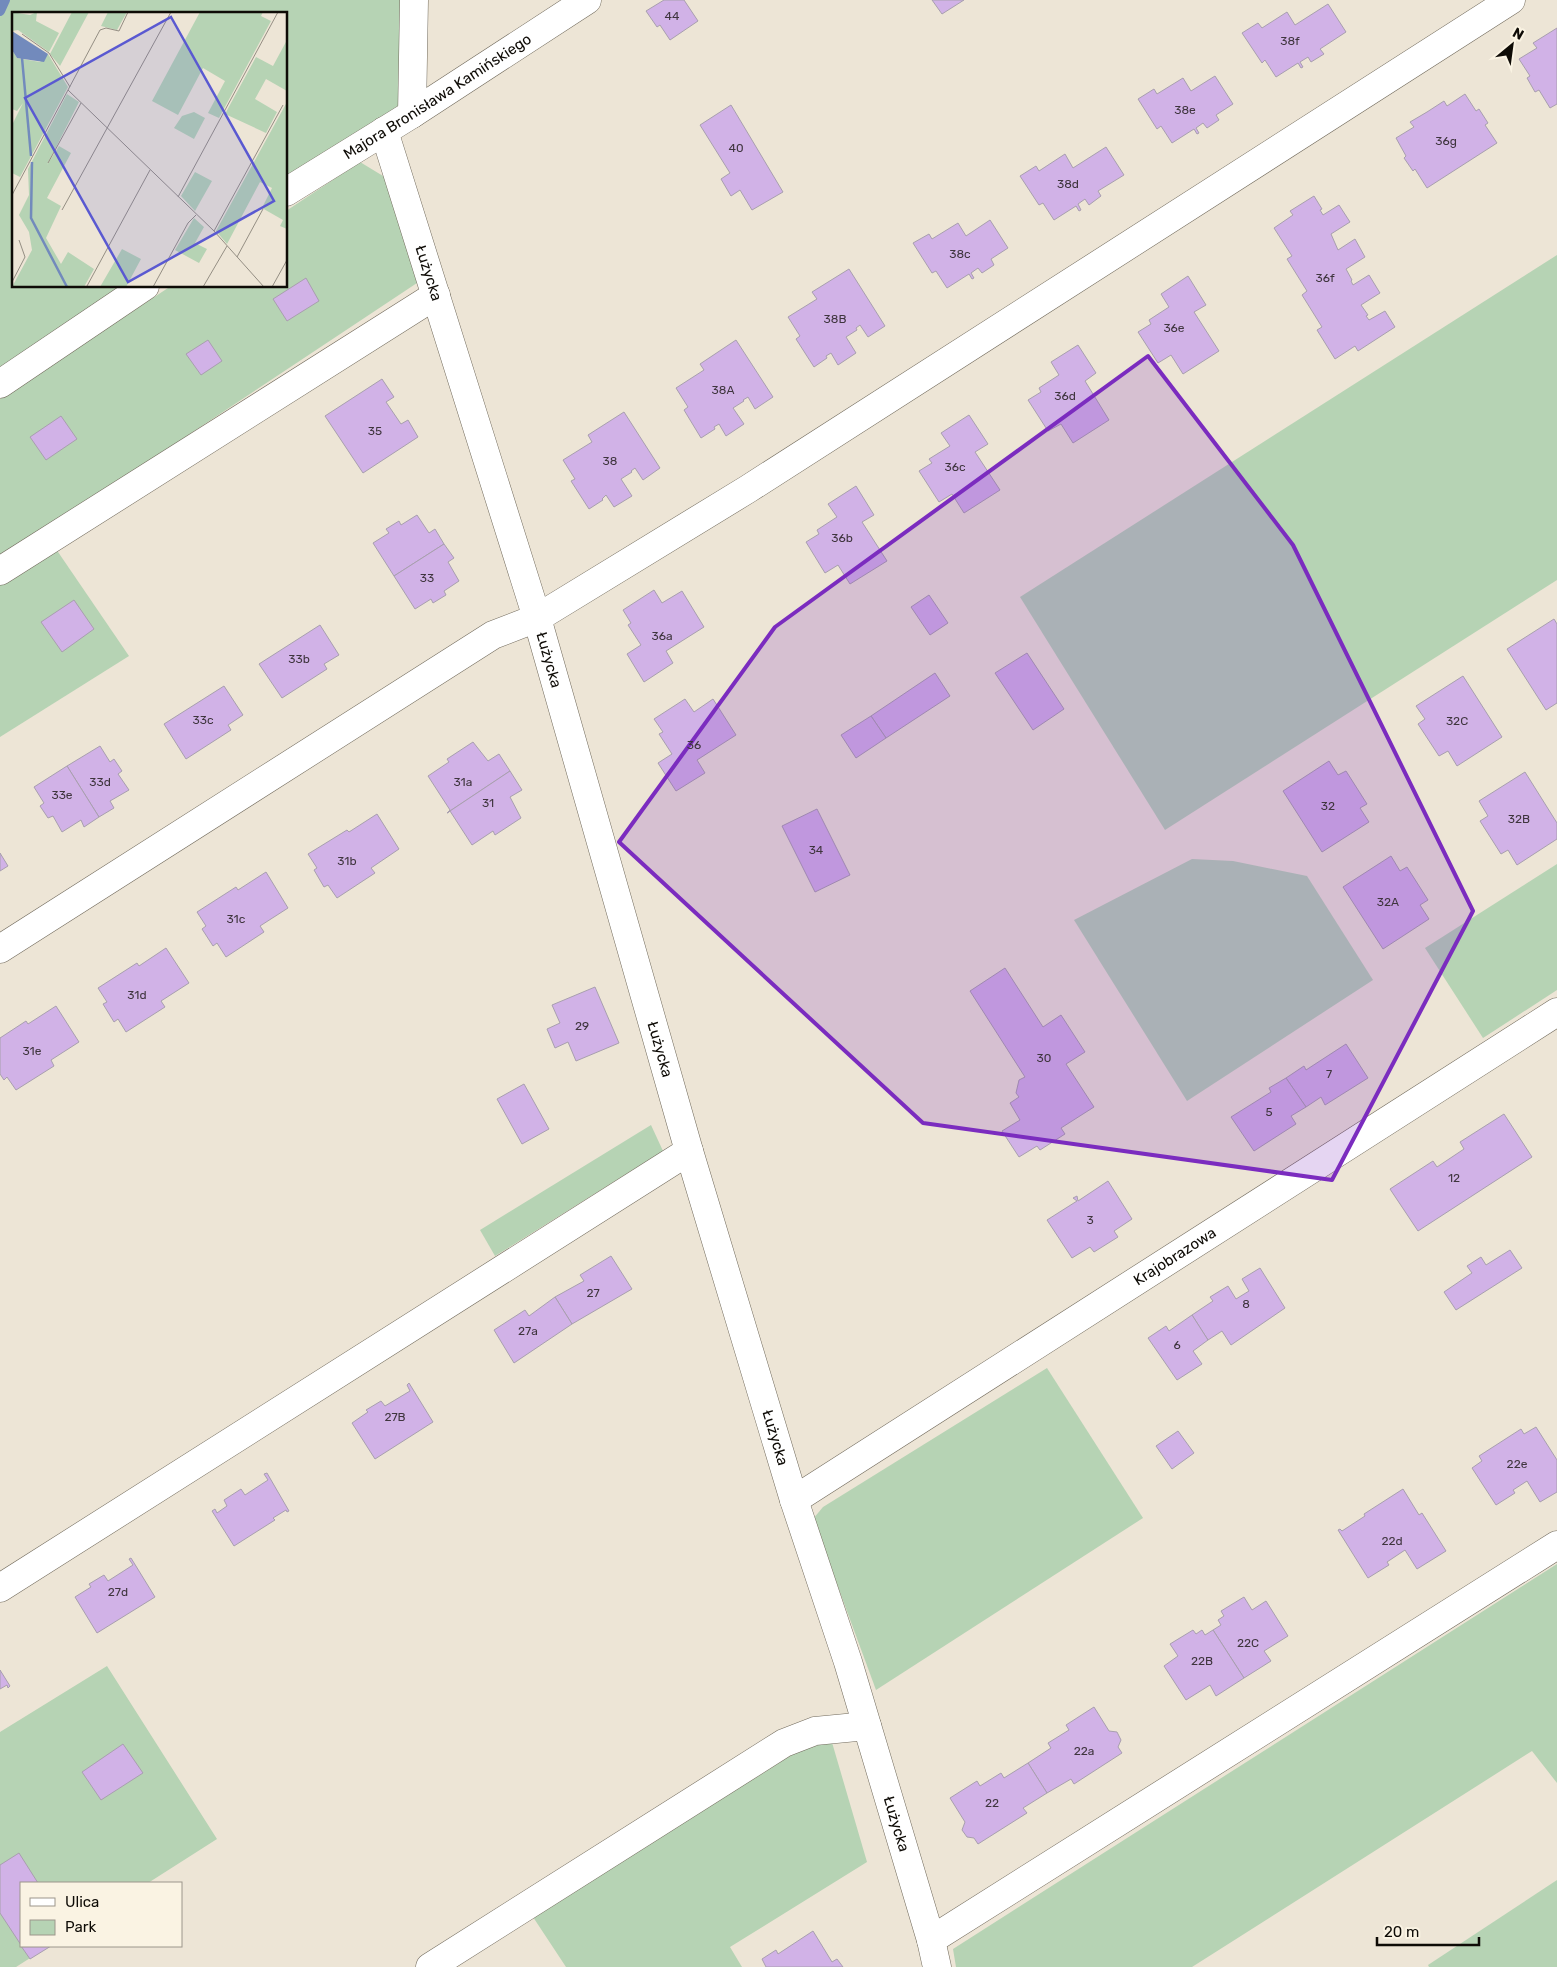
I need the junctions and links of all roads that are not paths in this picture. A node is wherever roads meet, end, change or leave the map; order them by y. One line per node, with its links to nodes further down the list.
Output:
1 (414, 0): 4 (street)
2 (587, 0): 4 (street, Majora Bronisława Kamińskiego)
3 (1511, 0): 11 (street)
4 (412, 114): 5 (street, Majora Bronisława Kamińskiego)
5 (384, 131): 6 (street, Majora Bronisława Kamińskiego); 8 (street, Łużycka)
6 (288, 191)
7 (142, 288): 9 (street)
8 (436, 295): 10 (street); 11 (street, Łużycka)
9 (0, 384)
10 (0, 571)
11 (537, 618): 12 (street); 14 (street, Łużycka)
12 (0, 949)
13 (1557, 1012): 15 (street, Krajobrazowa)
14 (689, 1151): 15 (street, Łużycka); 17 (street)
15 (794, 1500): 18 (street, Łużycka)
16 (1557, 1545): 19 (street)
17 (0, 1588)
18 (867, 1726): 19 (street, Łużycka); 20 (street)
19 (931, 1940): 21 (street, Łużycka)
20 (430, 1967)
21 (938, 1967)

